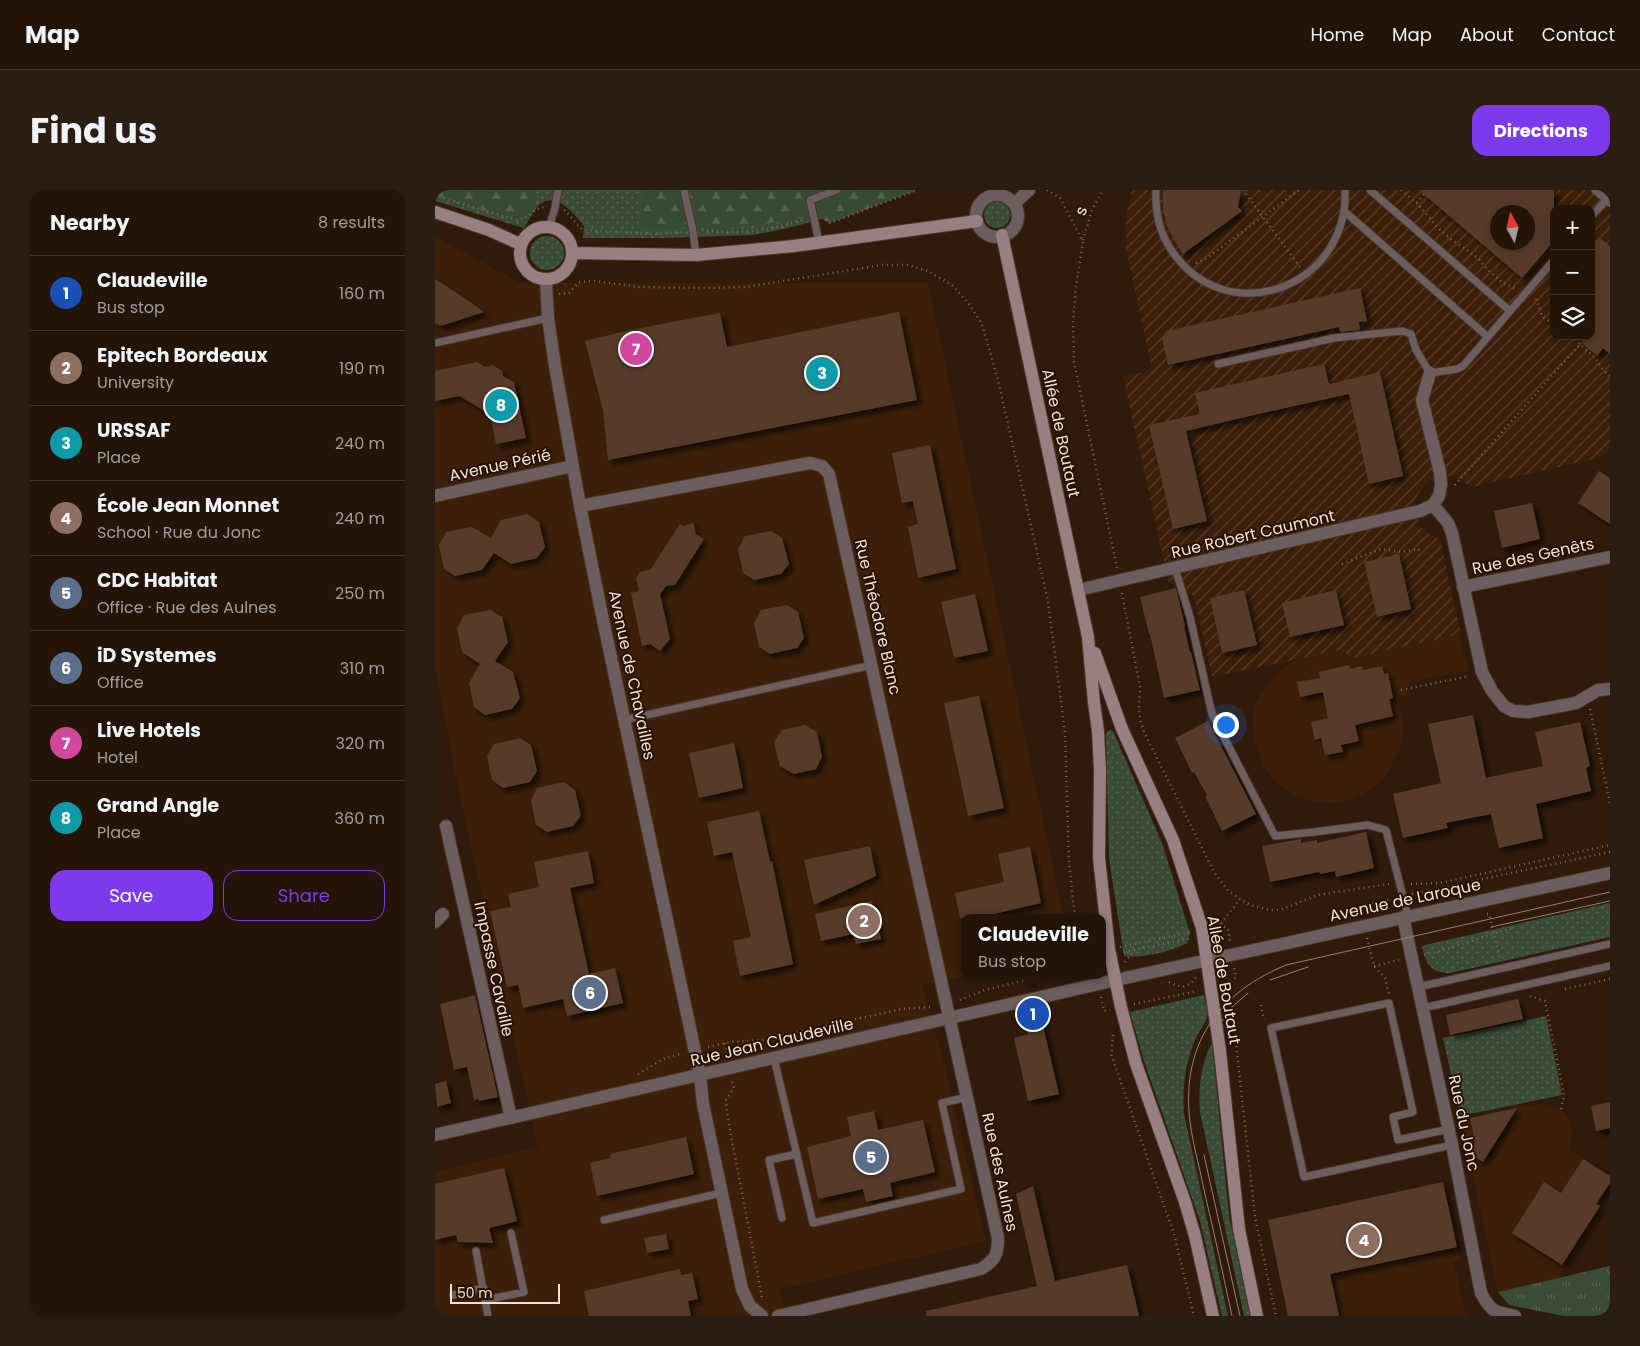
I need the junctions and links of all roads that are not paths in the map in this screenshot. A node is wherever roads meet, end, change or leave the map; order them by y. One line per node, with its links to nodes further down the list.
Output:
1 (558, 190): 15 (lane)
2 (684, 190): 20 (lane)
3 (837, 190): 17 (lane)
4 (1029, 190): 10 (street)
5 (1156, 190): 11 (lane)
6 (1345, 190): 11 (lane)
7 (1370, 190): 23 (lane)
8 (1595, 190): 9 (lane)
9 (1608, 201): 13 (lane)
10 (1013, 204): 14 (street); 16 (street)
11 (1344, 211): 25 (lane)
12 (435, 212): 18 (main road)
13 (1595, 213)
14 (977, 221): 16 (street); 17 (main road)
15 (549, 227): 18 (main road); 19 (main road)
16 (1002, 235): 36 (main road, Allée de Boutaut)
17 (819, 242): 20 (main road)
18 (521, 244): 22 (main road)
19 (572, 253): 20 (main road); 22 (main road)
20 (696, 255)
21 (1550, 265): 23 (lane)
22 (546, 280): 24 (street, Avenue de Chavailles)
23 (1510, 311): 25 (lane)
24 (548, 318): 26 (lane); 29 (street, Avenue de Chavailles)
25 (1488, 337): 28 (lane)
26 (435, 343)
27 (1218, 364): 28 (lane)
28 (1430, 373): 31 (street)
29 (573, 466): 30 (street, Avenue Périé); 32 (street, Avenue de Chavailles)
30 (435, 496)
31 (1436, 501): 34 (street, Rue Robert Caumont); 35 (street, Rue des Genêts)
32 (580, 506): 38 (street, Rue Théodore Blanc); 40 (street, Avenue de Chavailles)
33 (1610, 557): 35 (street, Rue des Genêts)
34 (1175, 568): 36 (street, Rue Robert Caumont); 44 (lane)
35 (1463, 587): 39 (street, Rue des Genêts)
36 (1078, 590): 37 (main road, Allée de Boutaut)
37 (1089, 637): 43 (main road, Allée de Boutaut); 47 (main road, Allée de Boutaut)
38 (872, 665): 40 (lane); 52 (street, Rue Théodore Blanc)
39 (1610, 689)
40 (624, 720): 54 (street, Avenue de Chavailles)
41 (446, 826): 56 (street, Impasse Cavaille)
42 (1610, 873): 44 (street, Avenue de Laroque)
43 (1105, 914)
44 (1406, 917): 47 (street, Avenue de Laroque); 50 (street, Rue du Jonc)
45 (1106, 924): 49 (main road, Allée de Boutaut)
46 (1610, 944): 50 (lane)
47 (1207, 960): 49 (street, Avenue de Laroque); 73 (main road, Allée de Boutaut)
48 (1610, 966): 51 (lane)
49 (1116, 980): 52 (street, Rue Jean Claudeville); 72 (main road, Allée de Boutaut)
50 (1419, 987): 51 (street, Rue du Jonc)
51 (1423, 1008): 57 (street, Rue du Jonc)
52 (950, 1018): 53 (street, Rue Jean Claudeville); 55 (street, Rue des Aulnes)
53 (774, 1058): 54 (street, Rue Jean Claudeville); 60 (lane)
54 (700, 1075): 56 (street, Rue Jean Claudeville); 61 (street)
55 (967, 1097): 60 (lane); 71 (street, Rue des Aulnes)
56 (511, 1118): 58 (street, Rue Jean Claudeville)
57 (1449, 1129): 59 (street, Rue du Jonc); 59 (lane)
58 (435, 1135)
59 (1452, 1145): 74 (street, Rue du Jonc)
60 (797, 1154): 62 (lane)
61 (721, 1193): 63 (lane); 70 (street)
62 (782, 1218)
63 (604, 1220)
64 (511, 1233): 68 (lane)
65 (476, 1252): 66 (lane)
66 (484, 1288): 67 (lane); 68 (lane)
67 (453, 1295)
68 (486, 1300): 69 (lane)
69 (489, 1316)
70 (762, 1316)
71 (778, 1316)
72 (1213, 1316)
73 (1257, 1316)
74 (1515, 1316)

